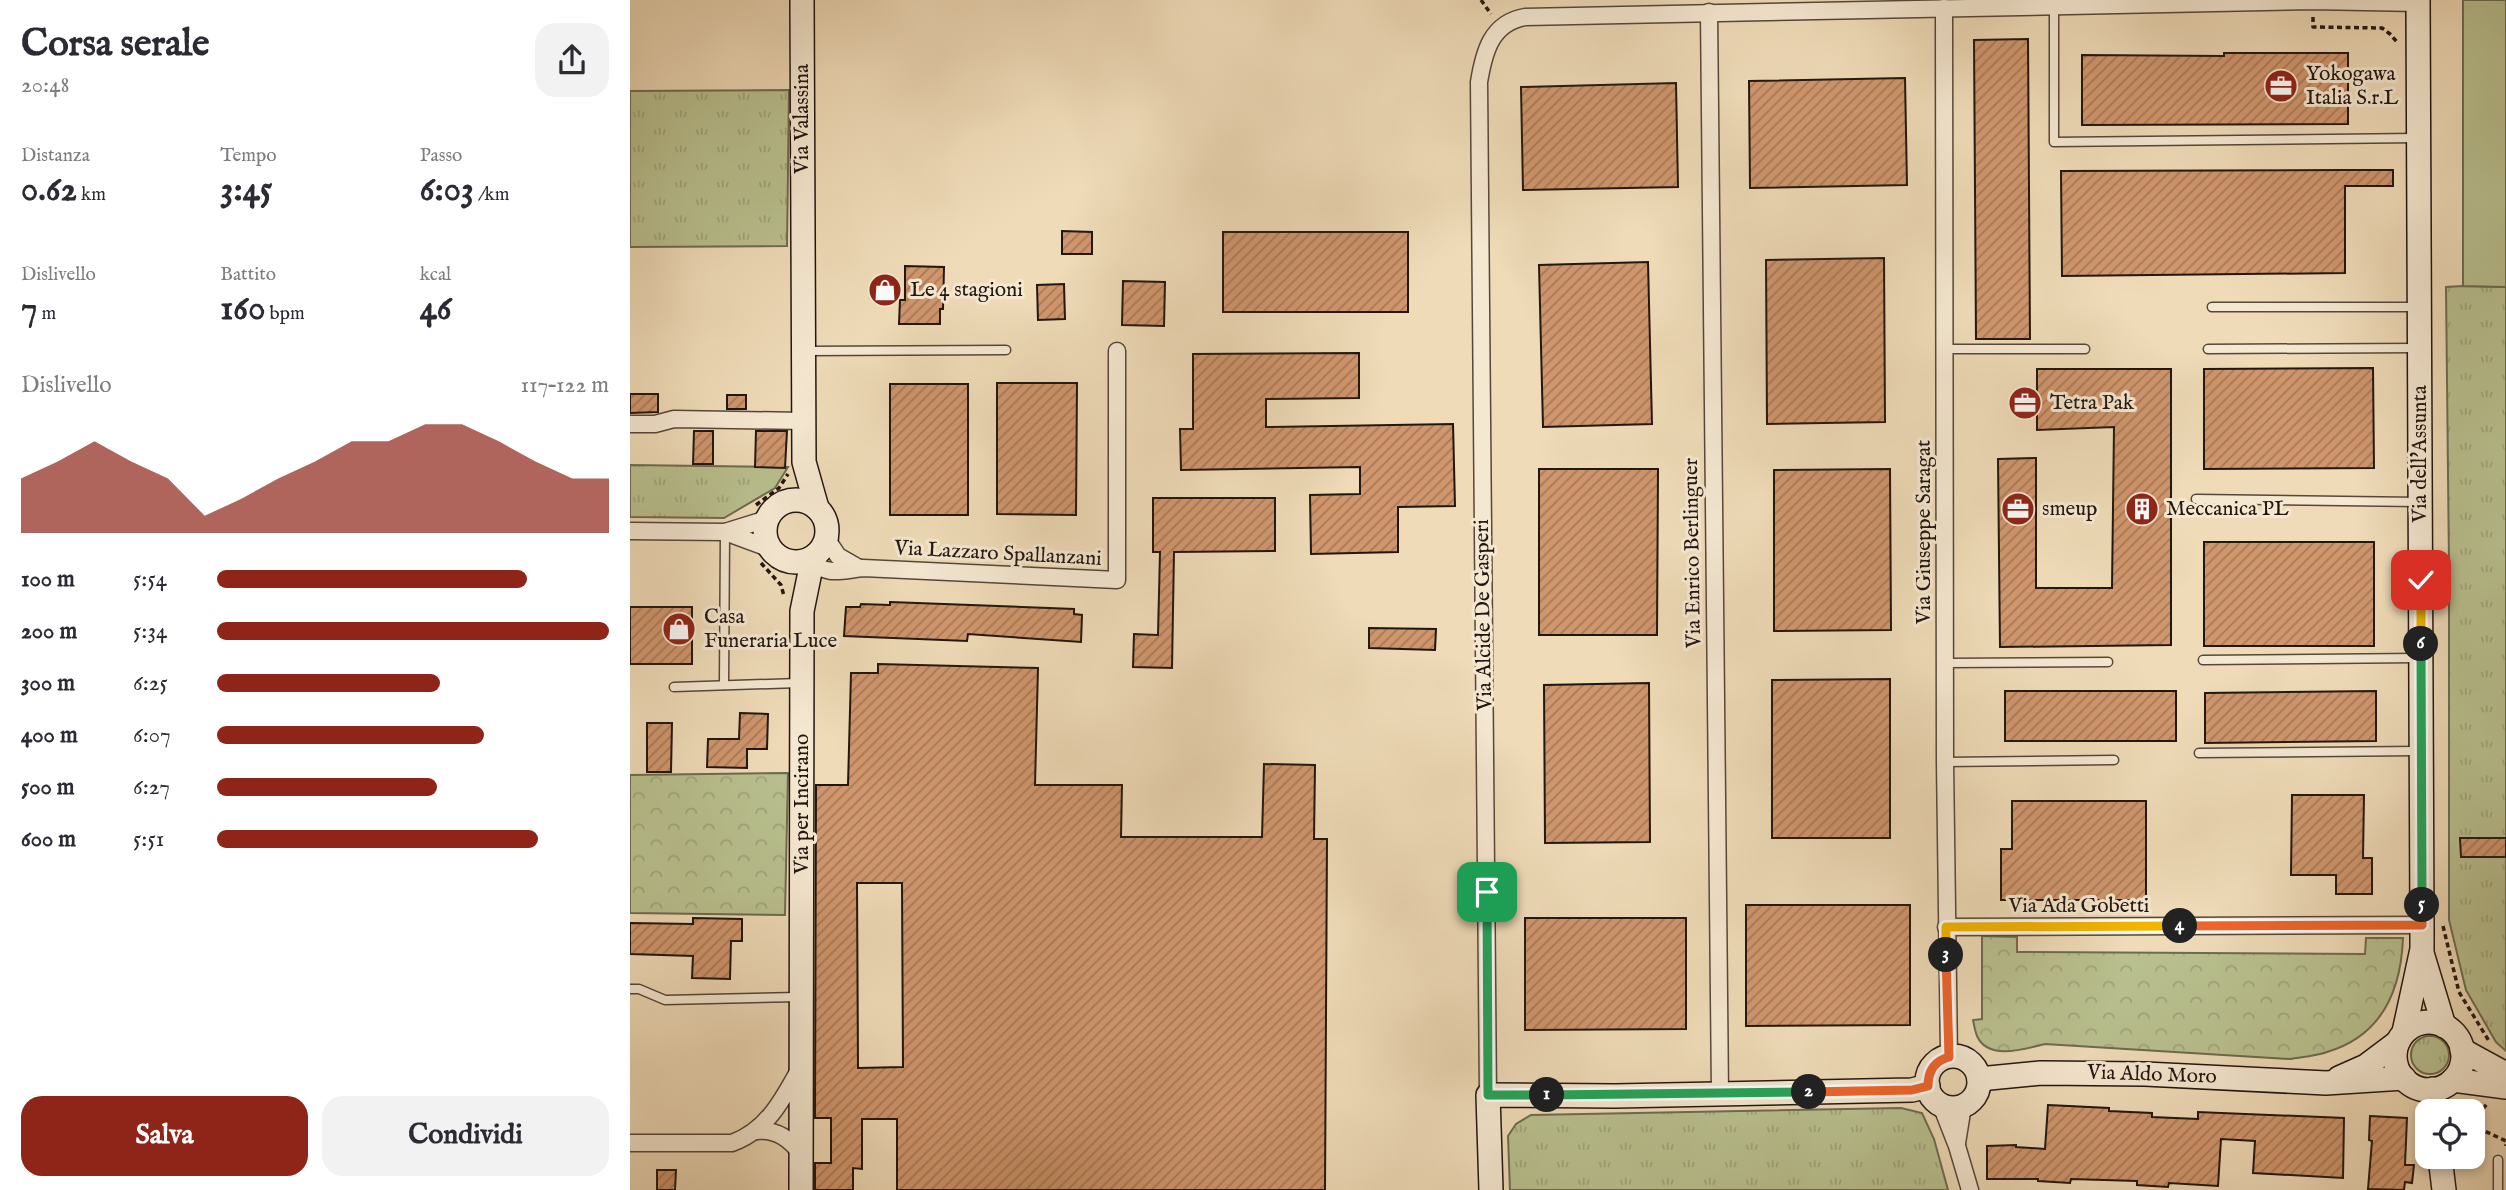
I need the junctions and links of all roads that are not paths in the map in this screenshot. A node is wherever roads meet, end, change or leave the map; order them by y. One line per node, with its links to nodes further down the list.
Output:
1 (802, 0): 15 (street, Via Valassina)
2 (2312, 1): 3 (street); 4 (street)
3 (2418, 1): 7 (street, Via dell'Assunta)
4 (2054, 6): 5 (street); 7 (lane)
5 (1944, 8): 6 (street); 11 (street, Via Giuseppe Saragat)
6 (1709, 12): 57 (street, Via Enrico Berlinguer); 58 (street, Via Alcide De Gasperi)
7 (2419, 138): 9 (street, Via dell'Assunta)
8 (2212, 307): 9 (lane)
9 (2420, 307): 10 (street, Via dell'Assunta)
10 (2420, 348): 13 (lane); 21 (street, Via dell'Assunta)
11 (1944, 349): 12 (lane); 34 (street, Via Giuseppe Saragat)
12 (2085, 349)
13 (2208, 349)
14 (1006, 350): 15 (lane)
15 (803, 351): 17 (street)
16 (1117, 351): 29 (street, Via Lazzaro Spallanzani)
17 (804, 421): 18 (street); 19 (street)
18 (630, 424)
19 (804, 462): 22 (street); 23 (street)
20 (2196, 499): 21 (lane)
21 (2421, 502): 31 (street, Via dell'Assunta)
22 (817, 508): 23 (street); 26 (street)
23 (771, 514): 25 (street); 27 (street)
24 (630, 531): 25 (street)
25 (725, 532): 27 (street); 35 (lane)
26 (826, 538): 28 (street); 29 (street)
27 (775, 553): 28 (street); 30 (street, Via per Incirano)
28 (808, 560): 29 (street, Via Lazzaro Spallanzani); 30 (street, Via per Incirano)
29 (859, 568)
30 (802, 611): 36 (street, Via per Incirano)
31 (2421, 658): 32 (lane); 38 (street, Via dell'Assunta)
32 (2203, 660)
33 (2108, 662): 34 (lane)
34 (1945, 663): 41 (street, Via Giuseppe Saragat)
35 (723, 681): 36 (lane); 37 (lane)
36 (802, 683): 46 (street, Via per Incirano)
37 (674, 687)
38 (2421, 751): 39 (lane); 42 (street, Via dell'Assunta)
39 (2200, 753)
40 (2114, 760): 41 (lane)
41 (1945, 762): 43 (street, Via Giuseppe Saragat)
42 (2422, 925): 43 (street, Via Ada Gobetti); 44 (street, Via dell'Assunta)
43 (1946, 927): 50 (street, Via Giuseppe Saragat)
44 (2421, 950): 47 (street, Via dell'Assunta); 48 (street, Via dell'Assunta)
45 (630, 989): 46 (lane)
46 (802, 997): 51 (street, Via per Incirano)
47 (2444, 1026): 48 (street); 49 (street)
48 (2401, 1037): 53 (street); 55 (street, Via Aldo Moro)
49 (2462, 1050): 52 (street); 56 (street)
50 (1949, 1057): 54 (street); 60 (street)
51 (801, 1065): 61 (street); 64 (street, Via per Incirano)
52 (2506, 1074)
53 (2403, 1078): 55 (street, Via Aldo Moro); 56 (street)
54 (1979, 1079): 55 (street, Via Aldo Moro); 60 (street)
55 (2326, 1083)
56 (2440, 1093): 59 (street)
57 (1720, 1094): 58 (street); 60 (street)
58 (1488, 1095): 68 (street, Via Alcide De Gasperi)
59 (2501, 1095)
60 (1944, 1099): 63 (street); 63 (street)
61 (756, 1131): 62 (street); 64 (street)
62 (630, 1143)
63 (1957, 1146): 69 (street)
64 (802, 1155): 67 (street, Via per Incirano)
65 (2498, 1160): 71 (lane)
66 (2441, 1169): 70 (street)
67 (802, 1190)
68 (1491, 1190)
69 (1970, 1190)
70 (2444, 1190)
71 (2498, 1190)

